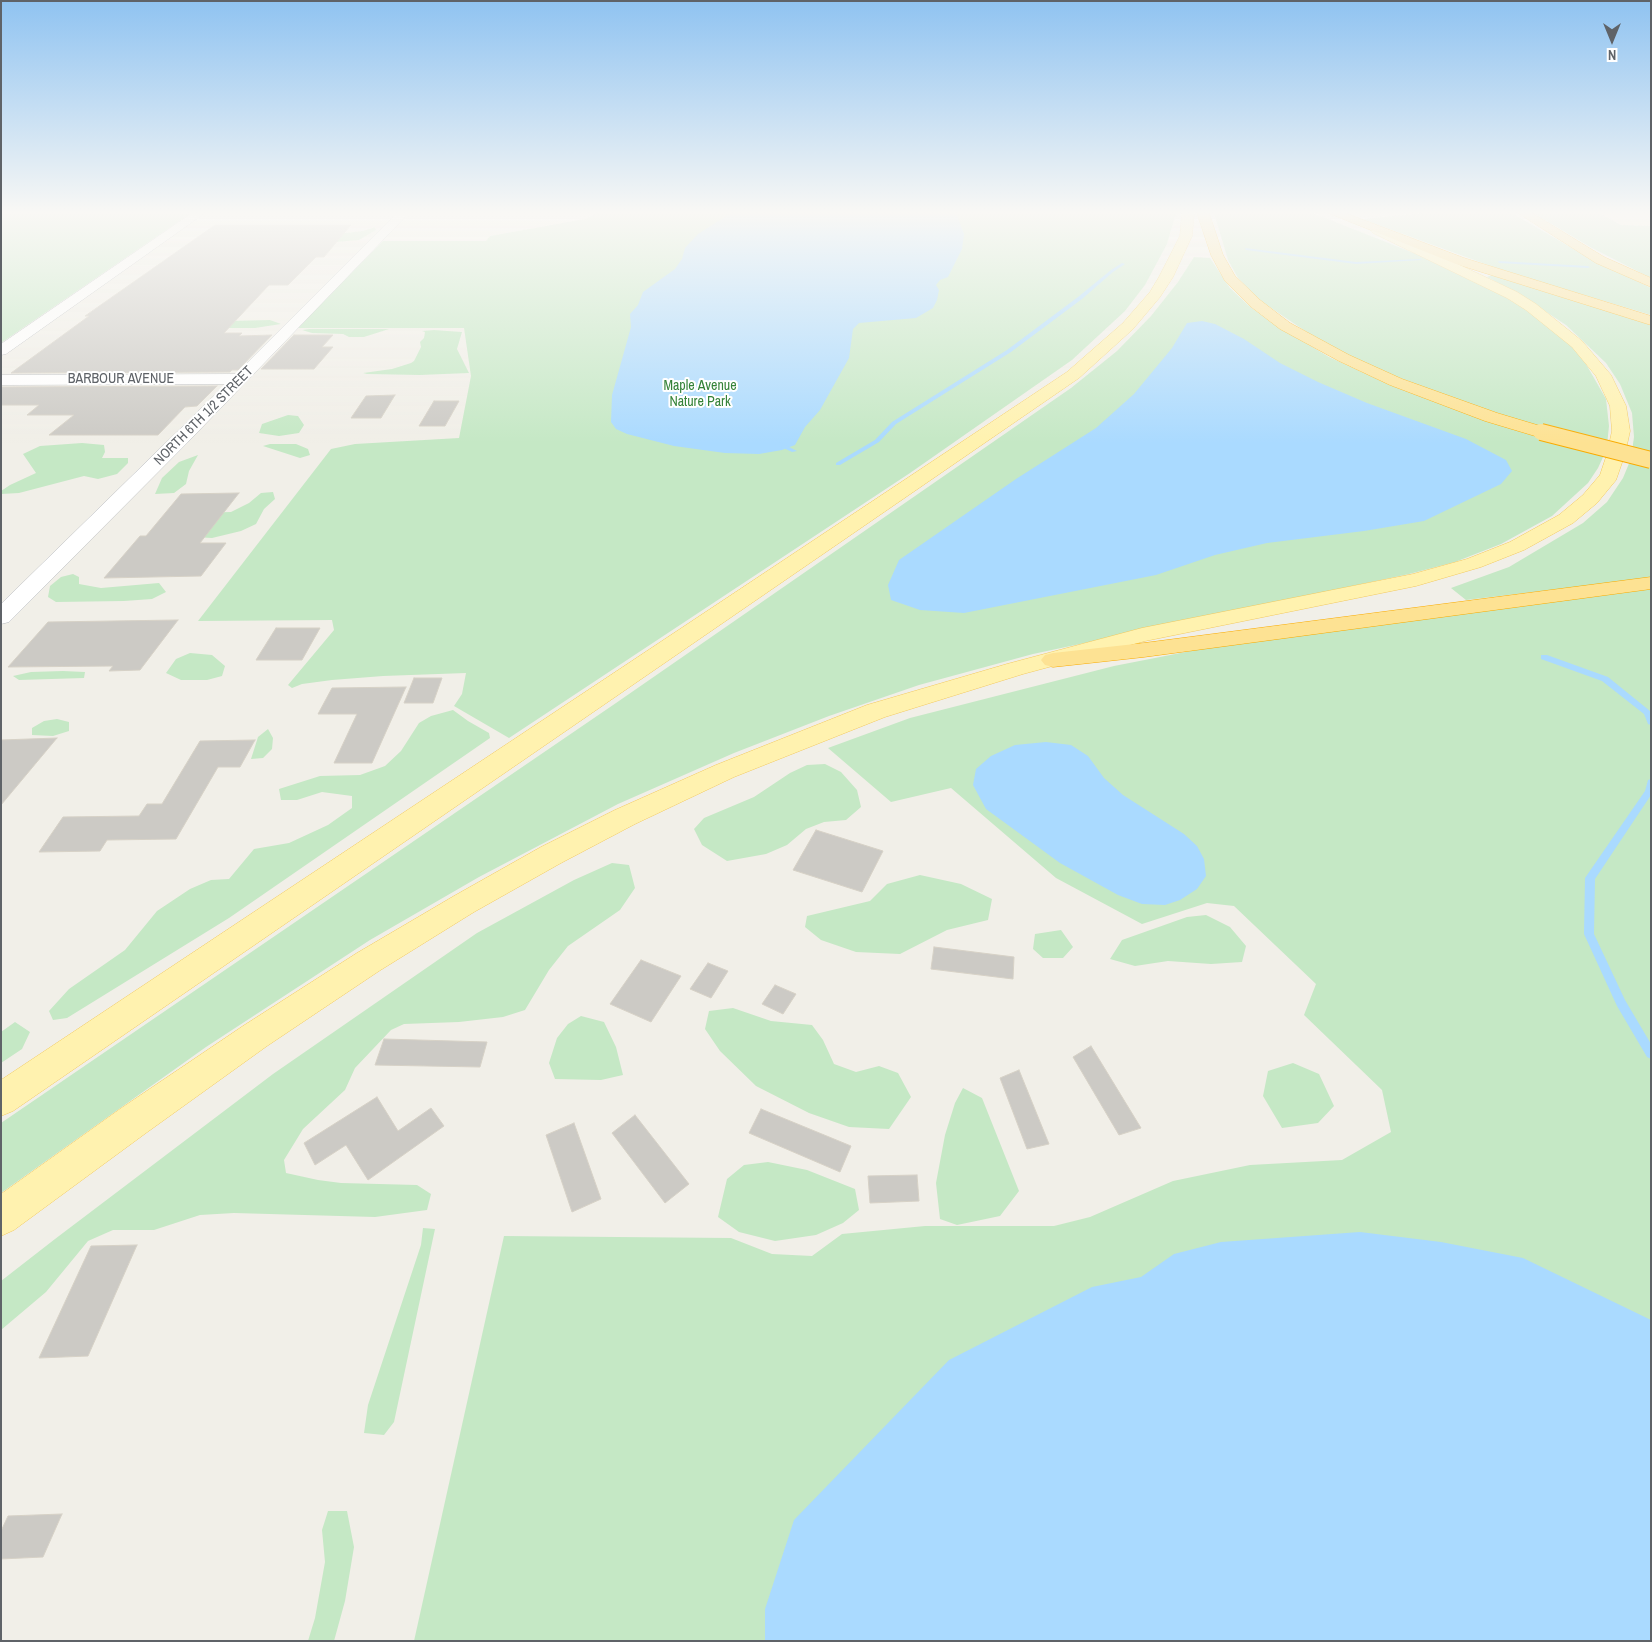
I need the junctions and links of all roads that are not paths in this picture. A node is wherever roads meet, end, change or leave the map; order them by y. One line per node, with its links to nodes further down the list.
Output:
1 (90, 290): 8 (street)
2 (329, 290): 9 (street, NORTH 6TH 1/2 STREET)
3 (1158, 290): 15 (main road)
4 (1241, 290): 11 (highway, bridge)
5 (1501, 290): 14 (main road)
6 (1548, 290): 7 (highway)
7 (1651, 321)
8 (1, 351)
9 (241, 379): 10 (street, BARBOUR AVENUE); 13 (street, NORTH 6TH 1/2 STREET)
10 (1, 380)
11 (1651, 460)
12 (1651, 583): 14 (highway)
13 (1, 617)
14 (1053, 660): 16 (main road)
15 (1, 1100)
16 (1, 1217)

